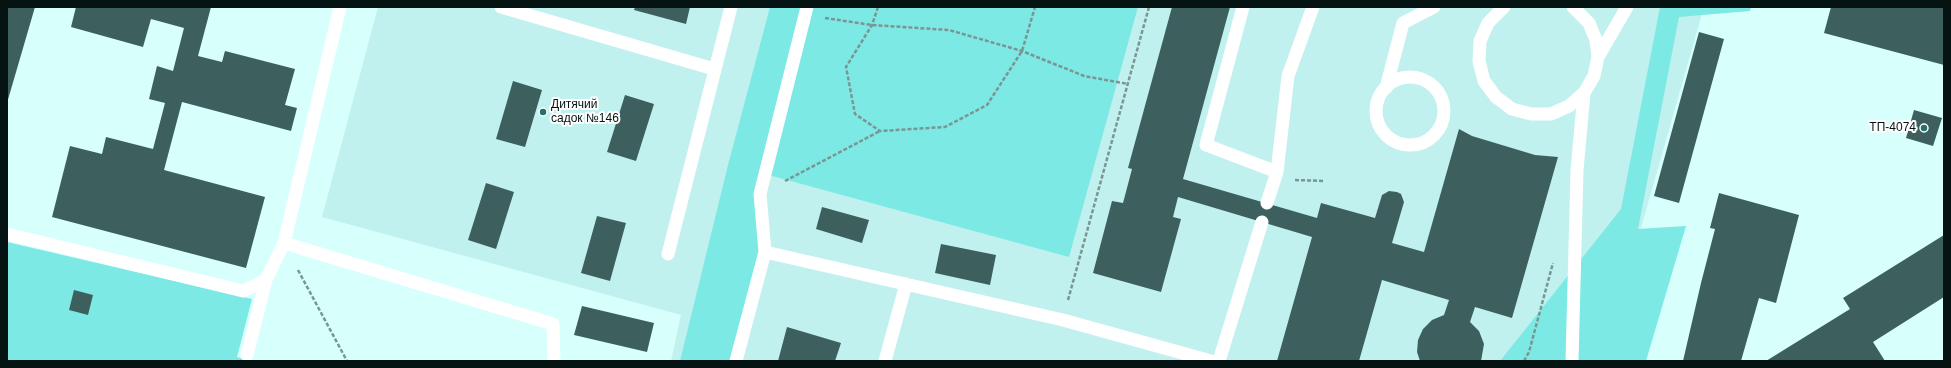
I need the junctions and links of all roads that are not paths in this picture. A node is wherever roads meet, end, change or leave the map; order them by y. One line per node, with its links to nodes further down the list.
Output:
1 (340, 7): 19 (lane)
2 (502, 7): 12 (lane)
3 (731, 7): 12 (lane)
4 (1243, 7): 15 (lane)
5 (1314, 7): 15 (lane)
6 (1434, 7): 13 (lane)
7 (1504, 7): 14 (lane)
8 (1573, 7): 11 (lane)
9 (1627, 7): 11 (lane)
10 (806, 11): 20 (lane)
11 (1598, 57): 14 (lane)
12 (714, 69): 21 (lane)
13 (1386, 88): 13 (lane)
14 (1584, 93): 30 (lane)
15 (1277, 172): 16 (lane)
16 (1267, 203)
17 (1262, 222): 29 (lane)
18 (7, 234): 22 (lane)
19 (284, 243): 22 (lane); 25 (lane)
20 (765, 252): 23 (lane); 26 (lane)
21 (668, 254)
22 (266, 280): 24 (lane)
23 (906, 284): 27 (lane); 28 (lane)
24 (247, 355)
25 (554, 361)
26 (736, 361)
27 (885, 361)
28 (1211, 361)
29 (1219, 361)
30 (1572, 361)

